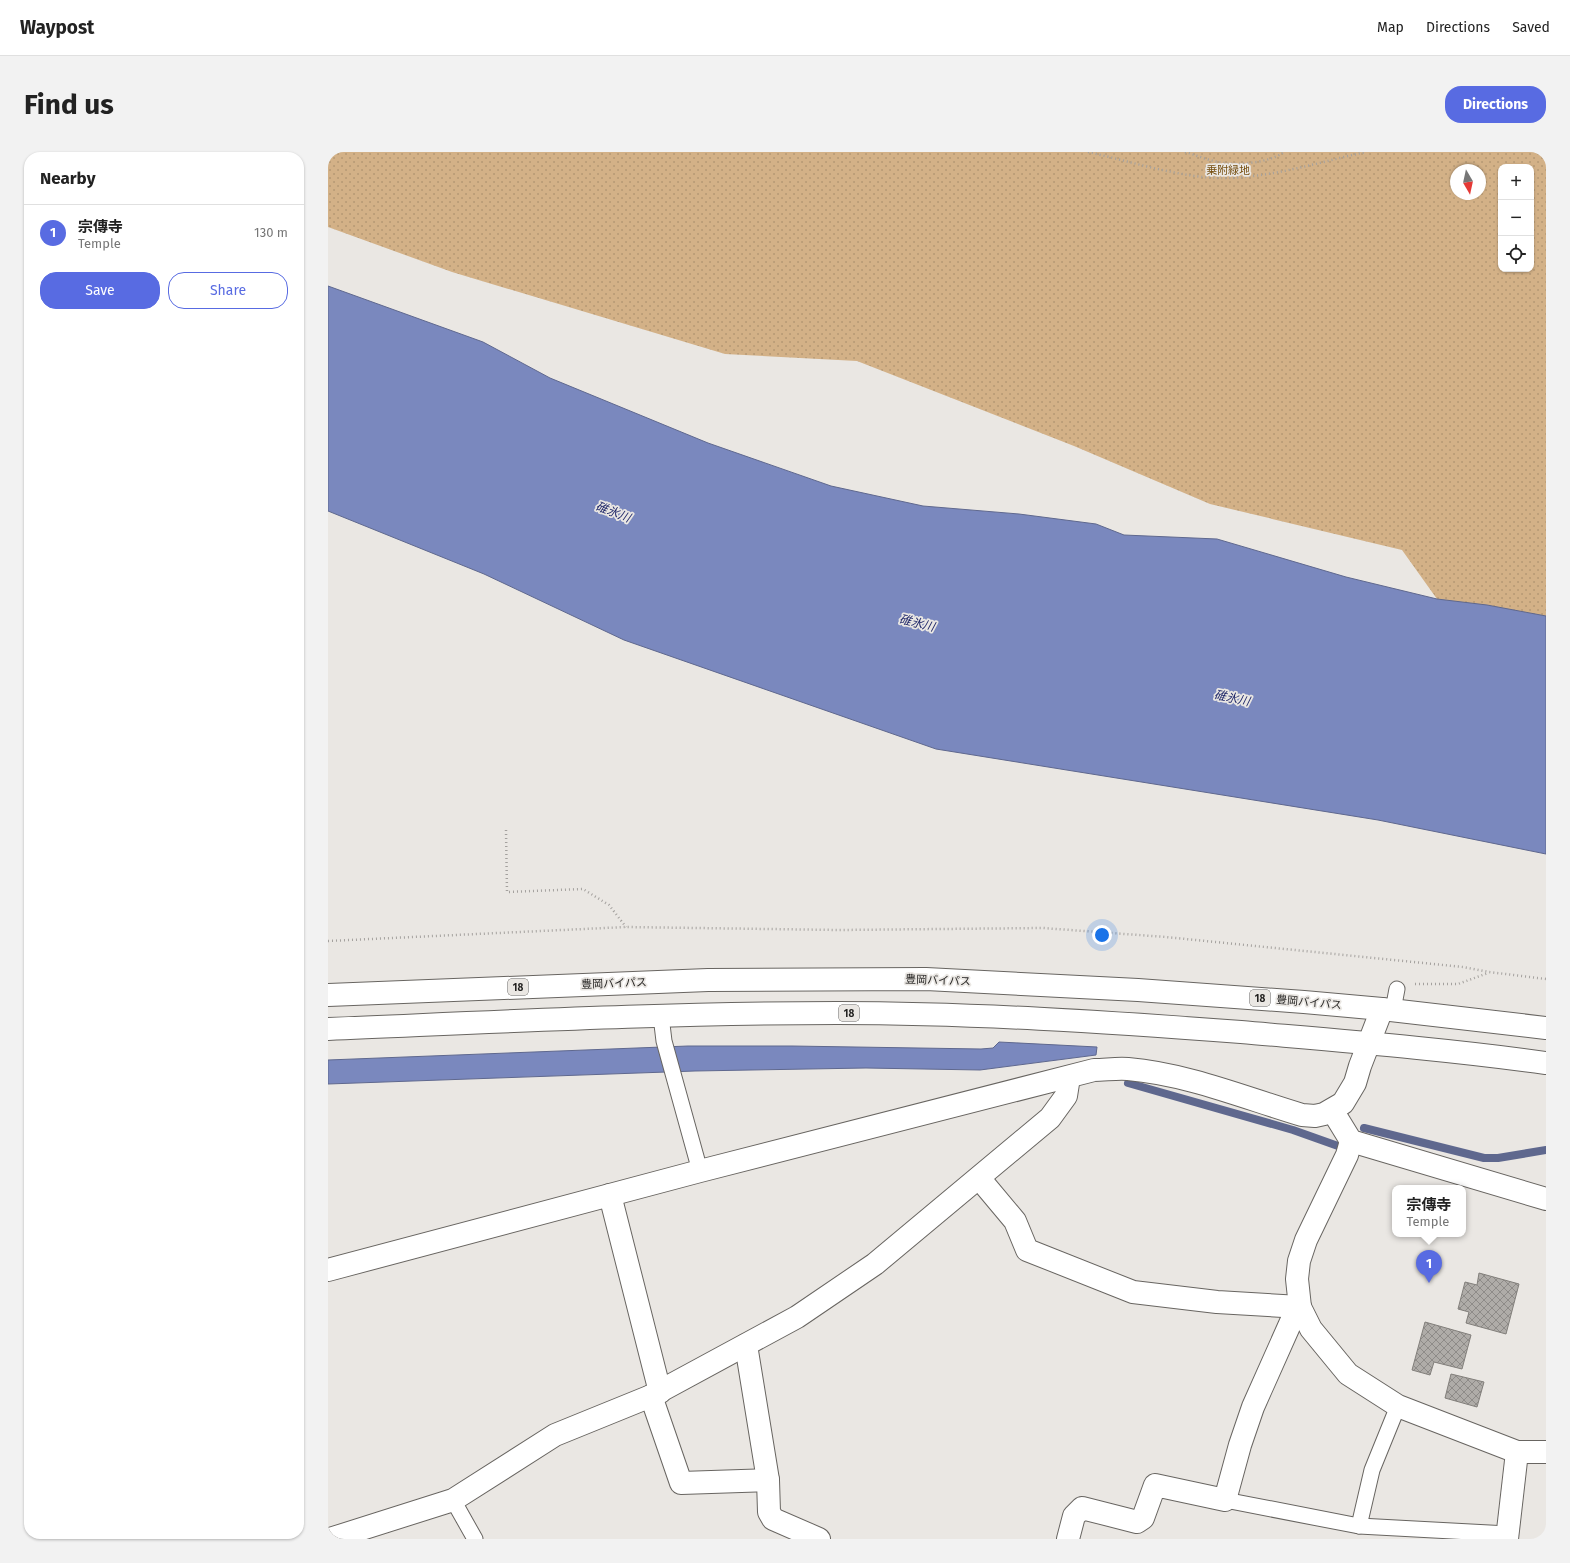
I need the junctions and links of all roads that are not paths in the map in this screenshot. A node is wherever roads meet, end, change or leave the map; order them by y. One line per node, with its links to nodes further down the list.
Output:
1 (328, 995): 2 (main road, 豊岡バイパス / 18)
2 (1390, 1003): 4 (main road, 豊岡バイパス / 18); 6 (main road)
3 (661, 1016): 5 (main road, 18); 6 (main road, 18); 11 (lane)
4 (1546, 1028)
5 (328, 1029)
6 (1369, 1044): 7 (main road, 18); 9 (main road)
7 (1546, 1063)
8 (1069, 1077): 9 (main road); 11 (main road); 12 (main road)
9 (1332, 1110): 10 (main road)
10 (1351, 1141): 14 (main road); 16 (main road)
11 (700, 1171): 13 (main road)
12 (979, 1178): 16 (main road); 17 (main road)
13 (610, 1195): 15 (main road); 18 (main road)
14 (1546, 1199)
15 (328, 1270)
16 (1300, 1307): 19 (main road); 24 (main road)
17 (746, 1345): 18 (main road); 22 (main road)
18 (655, 1394): 22 (main road); 23 (main road)
19 (1398, 1406): 20 (main road); 25 (lane)
20 (1517, 1452): 21 (main road); 26 (main road)
21 (1546, 1452)
22 (768, 1480): 29 (main road)
23 (454, 1500): 27 (main road); 28 (lane)
24 (1225, 1500): 25 (lane); 30 (main road)
25 (1359, 1526): 26 (lane)
26 (1508, 1537)
27 (330, 1539)
28 (475, 1539)
29 (819, 1539)
30 (1068, 1539)

